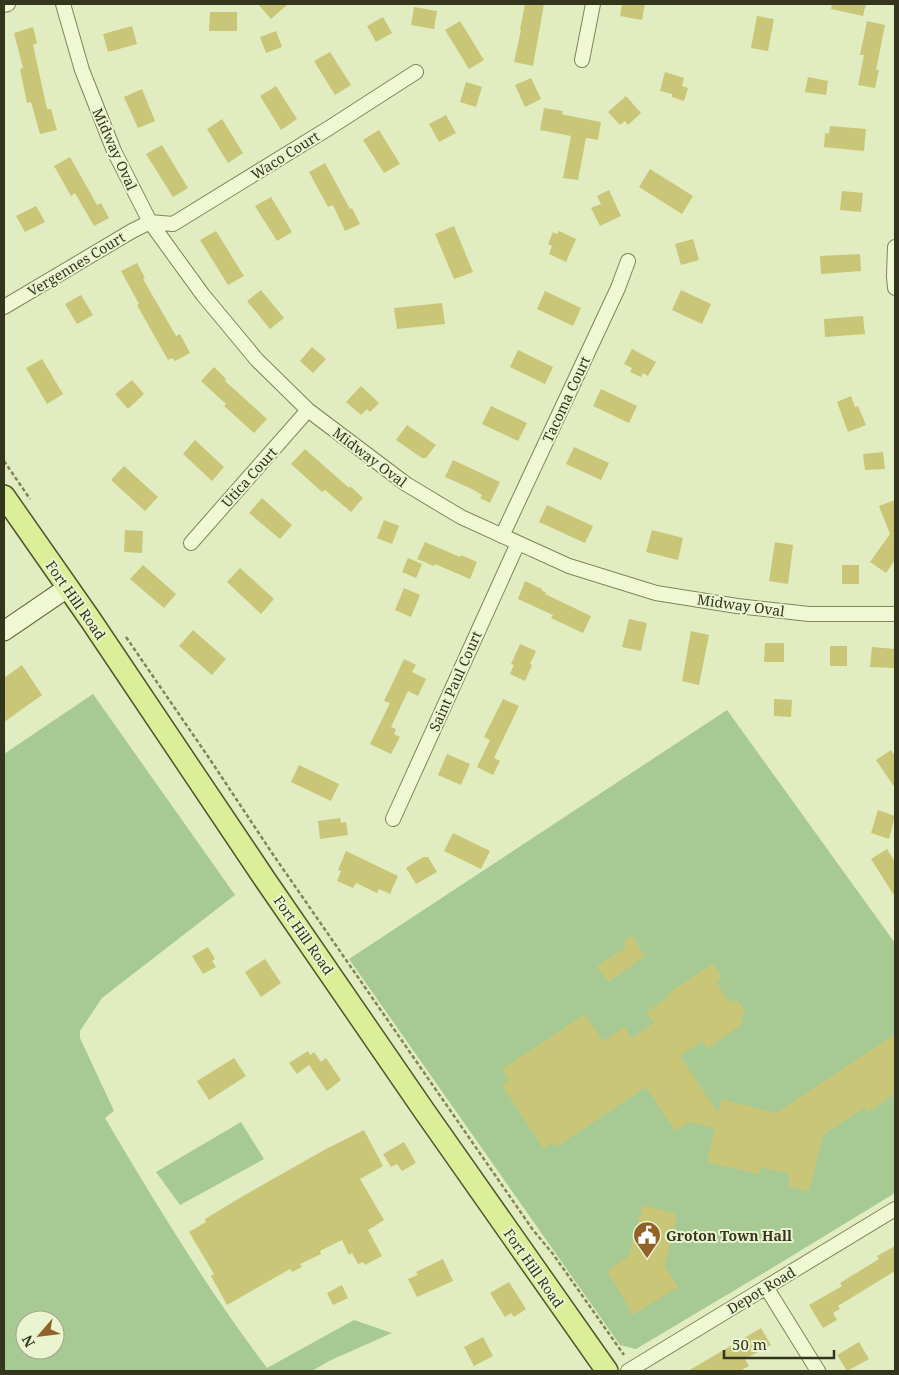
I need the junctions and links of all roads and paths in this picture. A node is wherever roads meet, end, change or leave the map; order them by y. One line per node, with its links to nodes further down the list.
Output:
1 (8, 4): 4 (street)
2 (62, 4): 7 (street, Midway Oval)
3 (594, 4): 5 (street)
4 (4, 5)
5 (582, 60)
6 (416, 72): 7 (street, Waco Court)
7 (150, 222): 11 (street, Vergennes Court); 12 (street, Midway Oval)
8 (895, 247): 10 (street)
9 (628, 261): 16 (street, Tacoma Court)
10 (895, 288)
11 (4, 308)
12 (308, 410): 16 (street, Midway Oval); 17 (street, Utica Court)
13 (4, 461): 15 (path)
14 (4, 496): 19 (main road, Fort Hill Road)
15 (32, 502)
16 (502, 536): 18 (street, Midway Oval)
17 (190, 543)
18 (518, 543): 20 (street, Midway Oval); 23 (street, Saint Paul Court)
19 (68, 588): 21 (main road); 27 (main road, Fort Hill Road)
20 (895, 614)
21 (4, 631)
22 (123, 633): 26 (path)
23 (393, 820)
24 (895, 1209): 25 (street, Depot Road)
25 (766, 1287): 28 (street, Depot Road); 29 (street)
26 (624, 1355)
27 (607, 1371)
28 (628, 1371)
29 (818, 1371)

